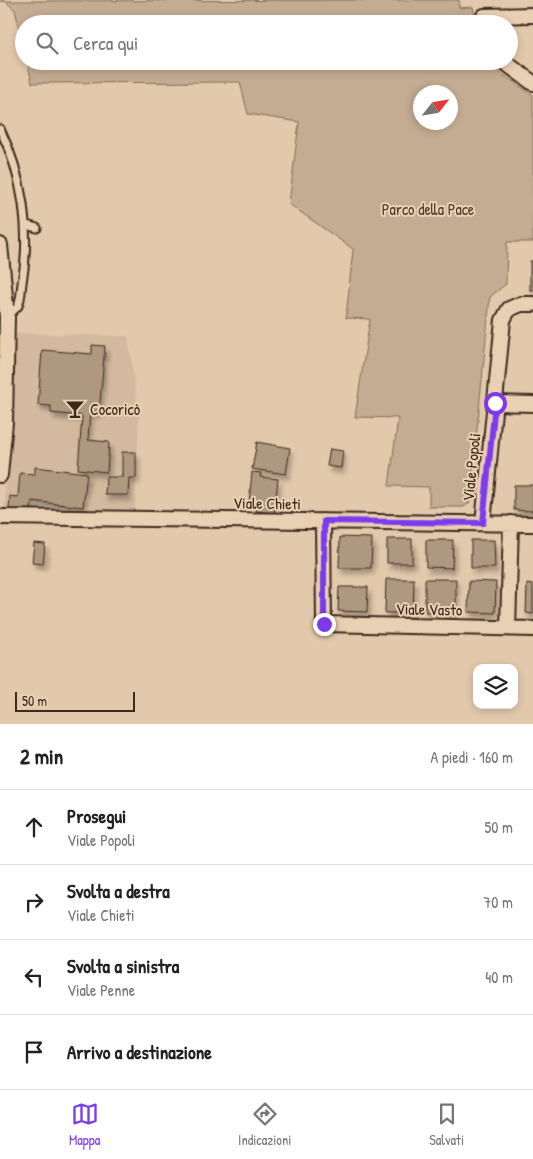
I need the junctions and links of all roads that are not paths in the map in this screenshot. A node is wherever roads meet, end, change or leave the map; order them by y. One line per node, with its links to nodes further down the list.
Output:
1 (533, 15): 2 (street)
2 (518, 17)
3 (515, 70): 4 (street)
4 (533, 83)
5 (0, 129): 6 (lane)
6 (26, 225): 7 (lane); 10 (lane)
7 (37, 228)
8 (0, 245): 10 (street)
9 (527, 304): 11 (street, Viale Popoli)
10 (6, 317): 13 (street)
11 (495, 403): 12 (street); 17 (street, Viale Popoli)
12 (533, 404)
13 (2, 422): 14 (street)
14 (0, 475)
15 (0, 517): 16 (street, Viale Chieti)
16 (324, 521): 17 (street, Viale Chieti); 20 (street, Viale Vasto)
17 (483, 523): 18 (street, Viale Chieti)
18 (511, 524): 19 (street, Viale Chieti); 20 (street)
19 (533, 524)
20 (508, 628): 21 (street, Viale Vasto)
21 (533, 628)

